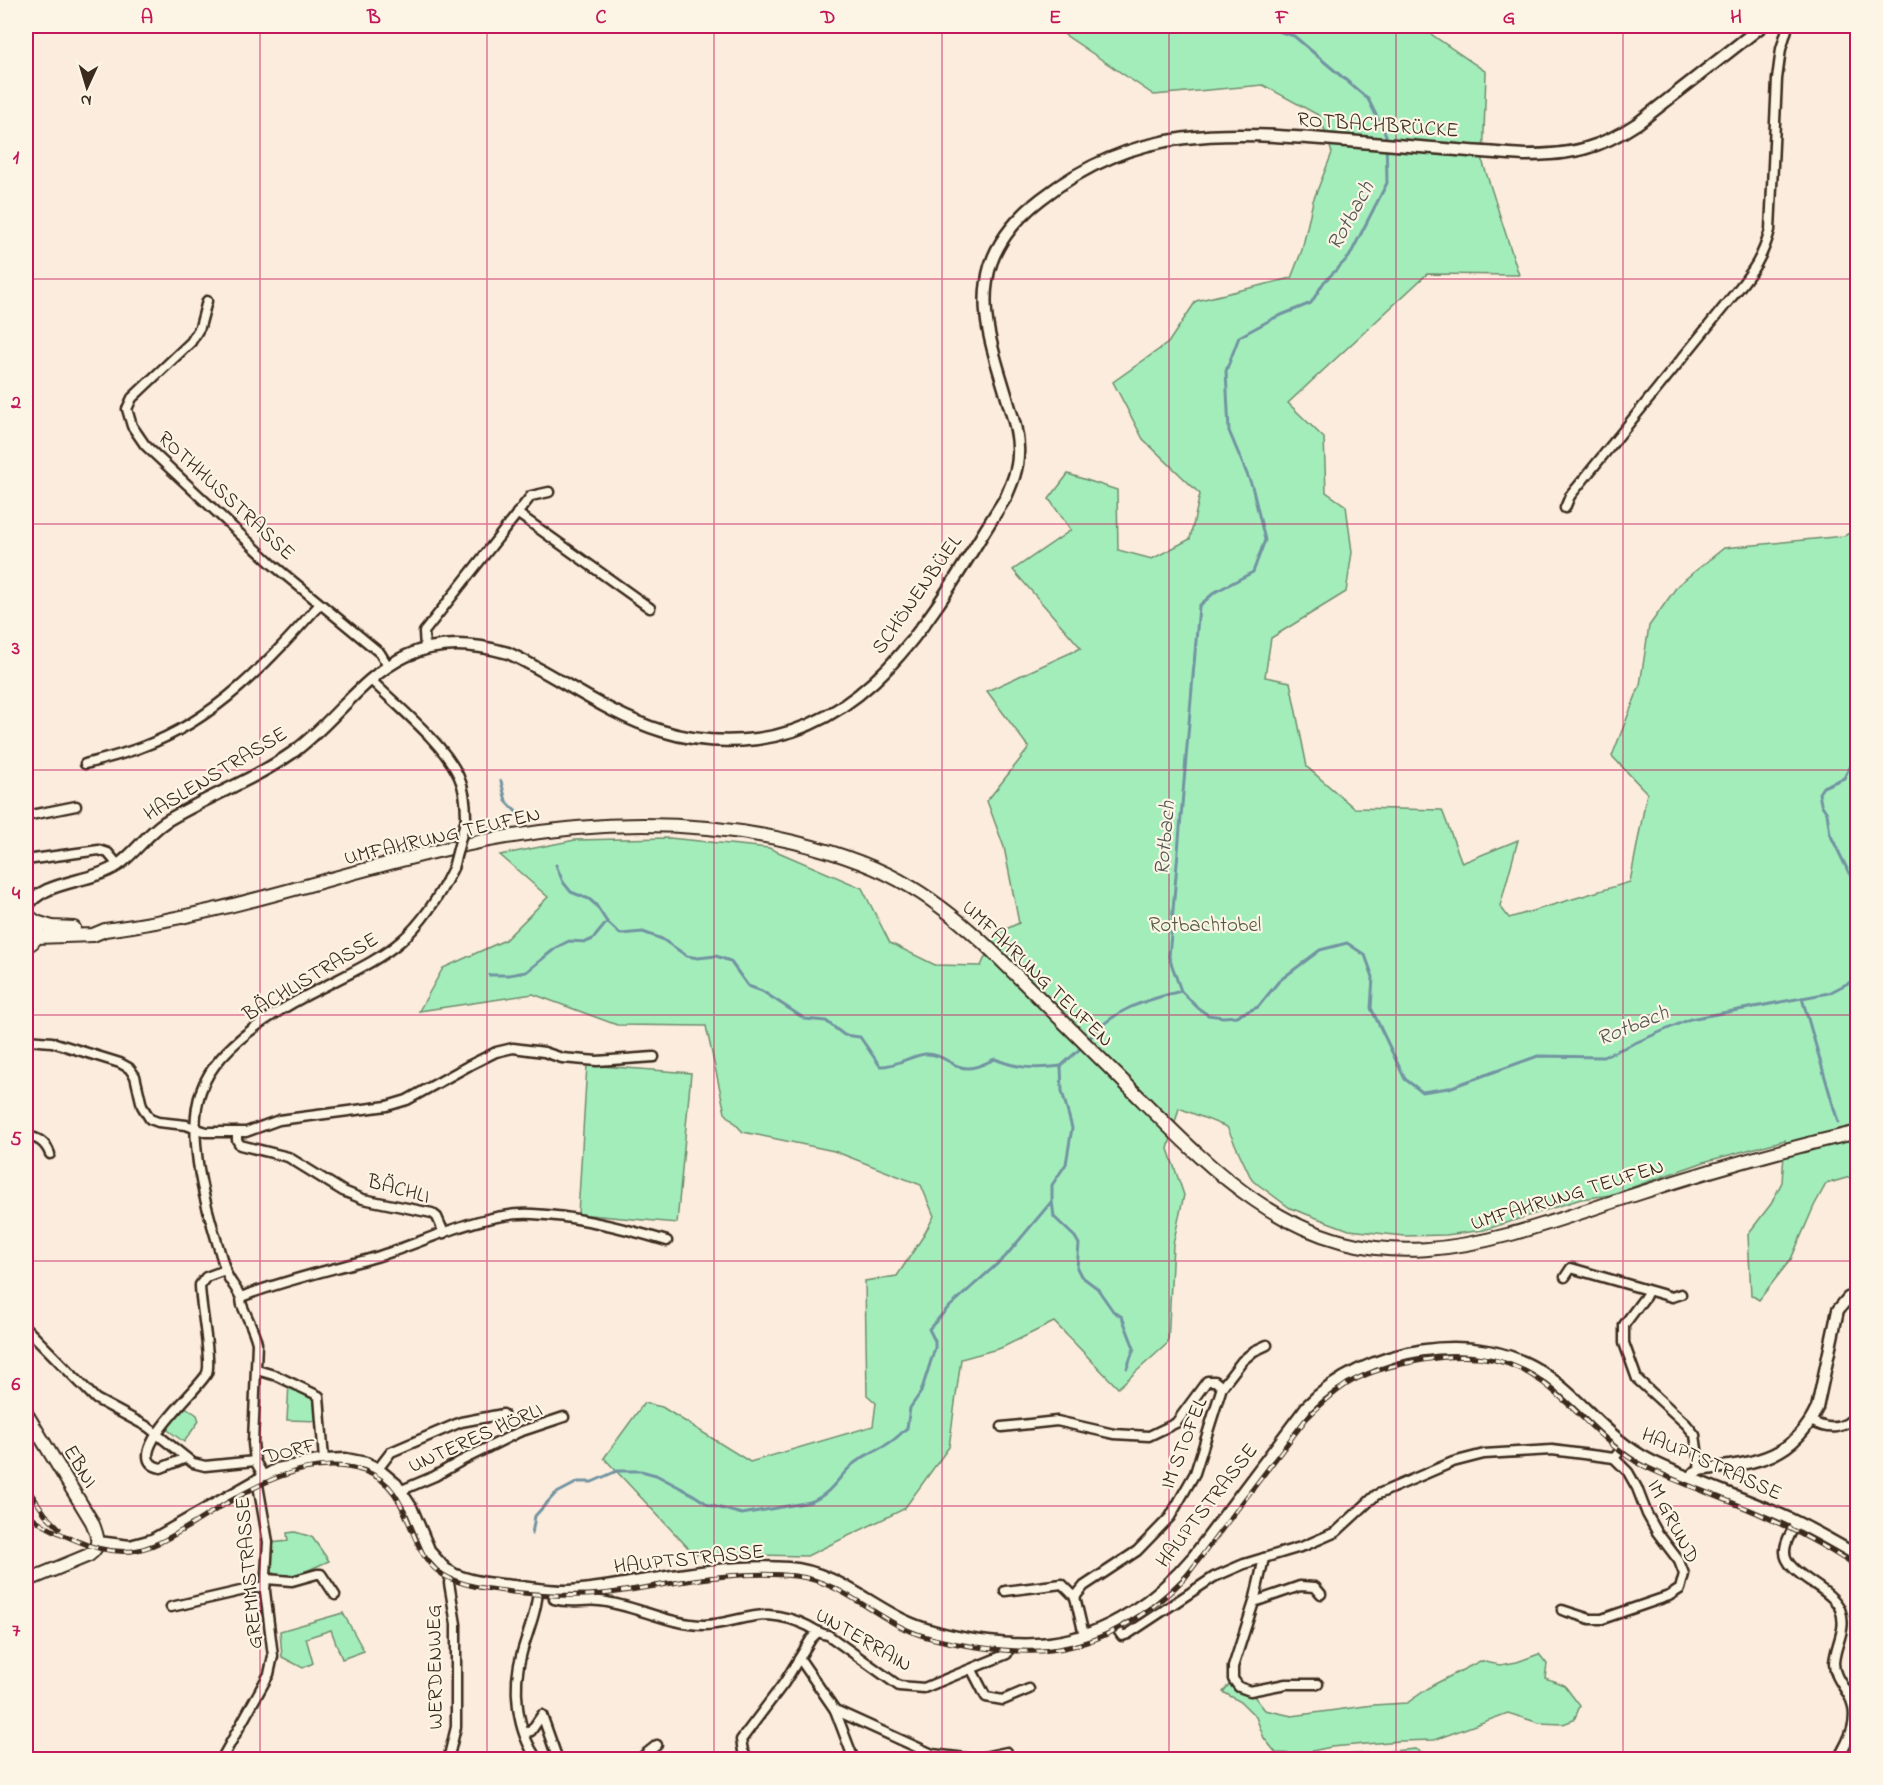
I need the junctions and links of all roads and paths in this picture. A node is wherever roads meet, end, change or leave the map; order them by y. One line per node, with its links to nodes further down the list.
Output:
1 (1762, 26): 3 (street, ROTBACHBRÜCKE)
2 (1788, 26): 6 (street)
3 (992, 260): 13 (street, SCHÖNENBÜEL)
4 (207, 301): 8 (street, ROTHHUSSTRASSE)
5 (549, 492): 7 (street)
6 (1564, 508)
7 (517, 513): 9 (street); 10 (street)
8 (320, 604): 11 (street, ROTHHUSSTRASSE); 14 (street)
9 (650, 608)
10 (425, 648): 11 (street, HASLENSTRASSE); 13 (street, HASLENSTRASSE)
11 (388, 666): 12 (street, HASLENSTRASSE)
12 (371, 680): 18 (street, HASLENSTRASSE); 26 (street, BÄCHLISTRASSE, bridge)
13 (615, 711)
14 (85, 764)
15 (76, 806): 16 (street)
16 (26, 816)
17 (26, 860): 18 (street)
18 (118, 865): 19 (street, HASLENSTRASSE)
19 (26, 908)
20 (31, 918): 21 (main road, UMFAHRUNG TEUFEN); 22 (main road)
21 (105, 930): 22 (main road, UMFAHRUNG TEUFEN); 28 (main road, UMFAHRUNG TEUFEN)
22 (36, 937): 23 (main road)
23 (26, 946)
24 (26, 1040): 26 (street)
25 (654, 1057): 27 (street)
26 (196, 1129): 27 (street); 33 (street, BÄCHLISTRASSE)
27 (237, 1132): 31 (street, BÄCHLI)
28 (1857, 1132)
29 (26, 1137): 30 (street)
30 (50, 1154)
31 (444, 1233): 32 (street, BÄCHLI); 38 (street)
32 (667, 1241)
33 (225, 1270): 38 (street, BÄCHLISTRASSE); 49 (street)
34 (1565, 1277): 35 (street)
35 (1648, 1291): 36 (street); 56 (street)
36 (1681, 1294)
37 (1857, 1294): 47 (street)
38 (241, 1297): 41 (street, BÄCHLISTRASSE)
39 (26, 1328): 49 (street)
40 (1267, 1345): 42 (street, IM STOFEL)
41 (257, 1370): 53 (street); 54 (street, BÄCHLISTRASSE)
42 (1222, 1387): 48 (street); 71 (street, IM STOFEL)
43 (1857, 1412): 47 (street)
44 (26, 1413): 60 (main road, EBNI)
45 (502, 1414): 55 (street)
46 (564, 1417): 58 (street, UNTERES HÖRLI)
47 (1811, 1421): 56 (street)
48 (1002, 1427)
49 (156, 1433): 51 (street); 51 (street)
50 (1625, 1445): 52 (street); 56 (street, HAUPTSTRASSE); 75 (street, HAUPTSTRASSE)
51 (186, 1458): 54 (street)
52 (1614, 1458): 62 (street); 74 (street, IM GRUND)
53 (324, 1460): 55 (street, DORF); 57 (street, DORF)
54 (255, 1461): 57 (street, BÄCHLISTRASSE)
55 (378, 1468): 58 (street, DORF)
56 (1696, 1474): 59 (street, HAUPTSTRASSE)
57 (260, 1477): 60 (street, DORF); 65 (street, GREMMSTRASSE)
58 (402, 1491): 63 (street, DORF)
59 (1797, 1522): 61 (street, HAUPTSTRASSE); 94 (street)
60 (98, 1542): 64 (main road)
61 (1857, 1557)
62 (1264, 1558): 72 (street); 75 (street)
63 (449, 1572): 66 (street, HAUPTSTRASSE); 88 (street, WERDENWEG)
64 (26, 1581)
65 (265, 1583): 70 (street); 73 (street); 87 (street, GREMMSTRASSE)
66 (538, 1589): 67 (street, HAUPTSTRASSE); 84 (street)
67 (554, 1590): 76 (street, UNTERRAIN); 78 (street, HAUPTSTRASSE)
68 (1005, 1592): 71 (street)
69 (1321, 1594): 72 (street)
70 (335, 1595)
71 (1075, 1597): 77 (street)
72 (1254, 1602): 81 (street)
73 (171, 1607)
74 (1562, 1610)
75 (1113, 1623): 77 (street, HAUPTSTRASSE)
76 (817, 1634): 79 (street); 80 (street, UNTERRAIN)
77 (1084, 1635): 78 (street, HAUPTSTRASSE)
78 (1011, 1643): 80 (street, UNTERRAIN)
79 (800, 1659): 83 (street); 92 (street)
80 (972, 1670): 82 (street)
81 (1318, 1684)
82 (1029, 1689)
83 (836, 1710): 86 (street); 93 (street)
84 (525, 1733): 89 (street); 90 (street)
85 (657, 1745): 91 (street)
86 (1007, 1752)
87 (220, 1760)
88 (448, 1760)
89 (538, 1760)
90 (558, 1760)
91 (638, 1760)
92 (748, 1760)
93 (854, 1760)
94 (1837, 1760)

